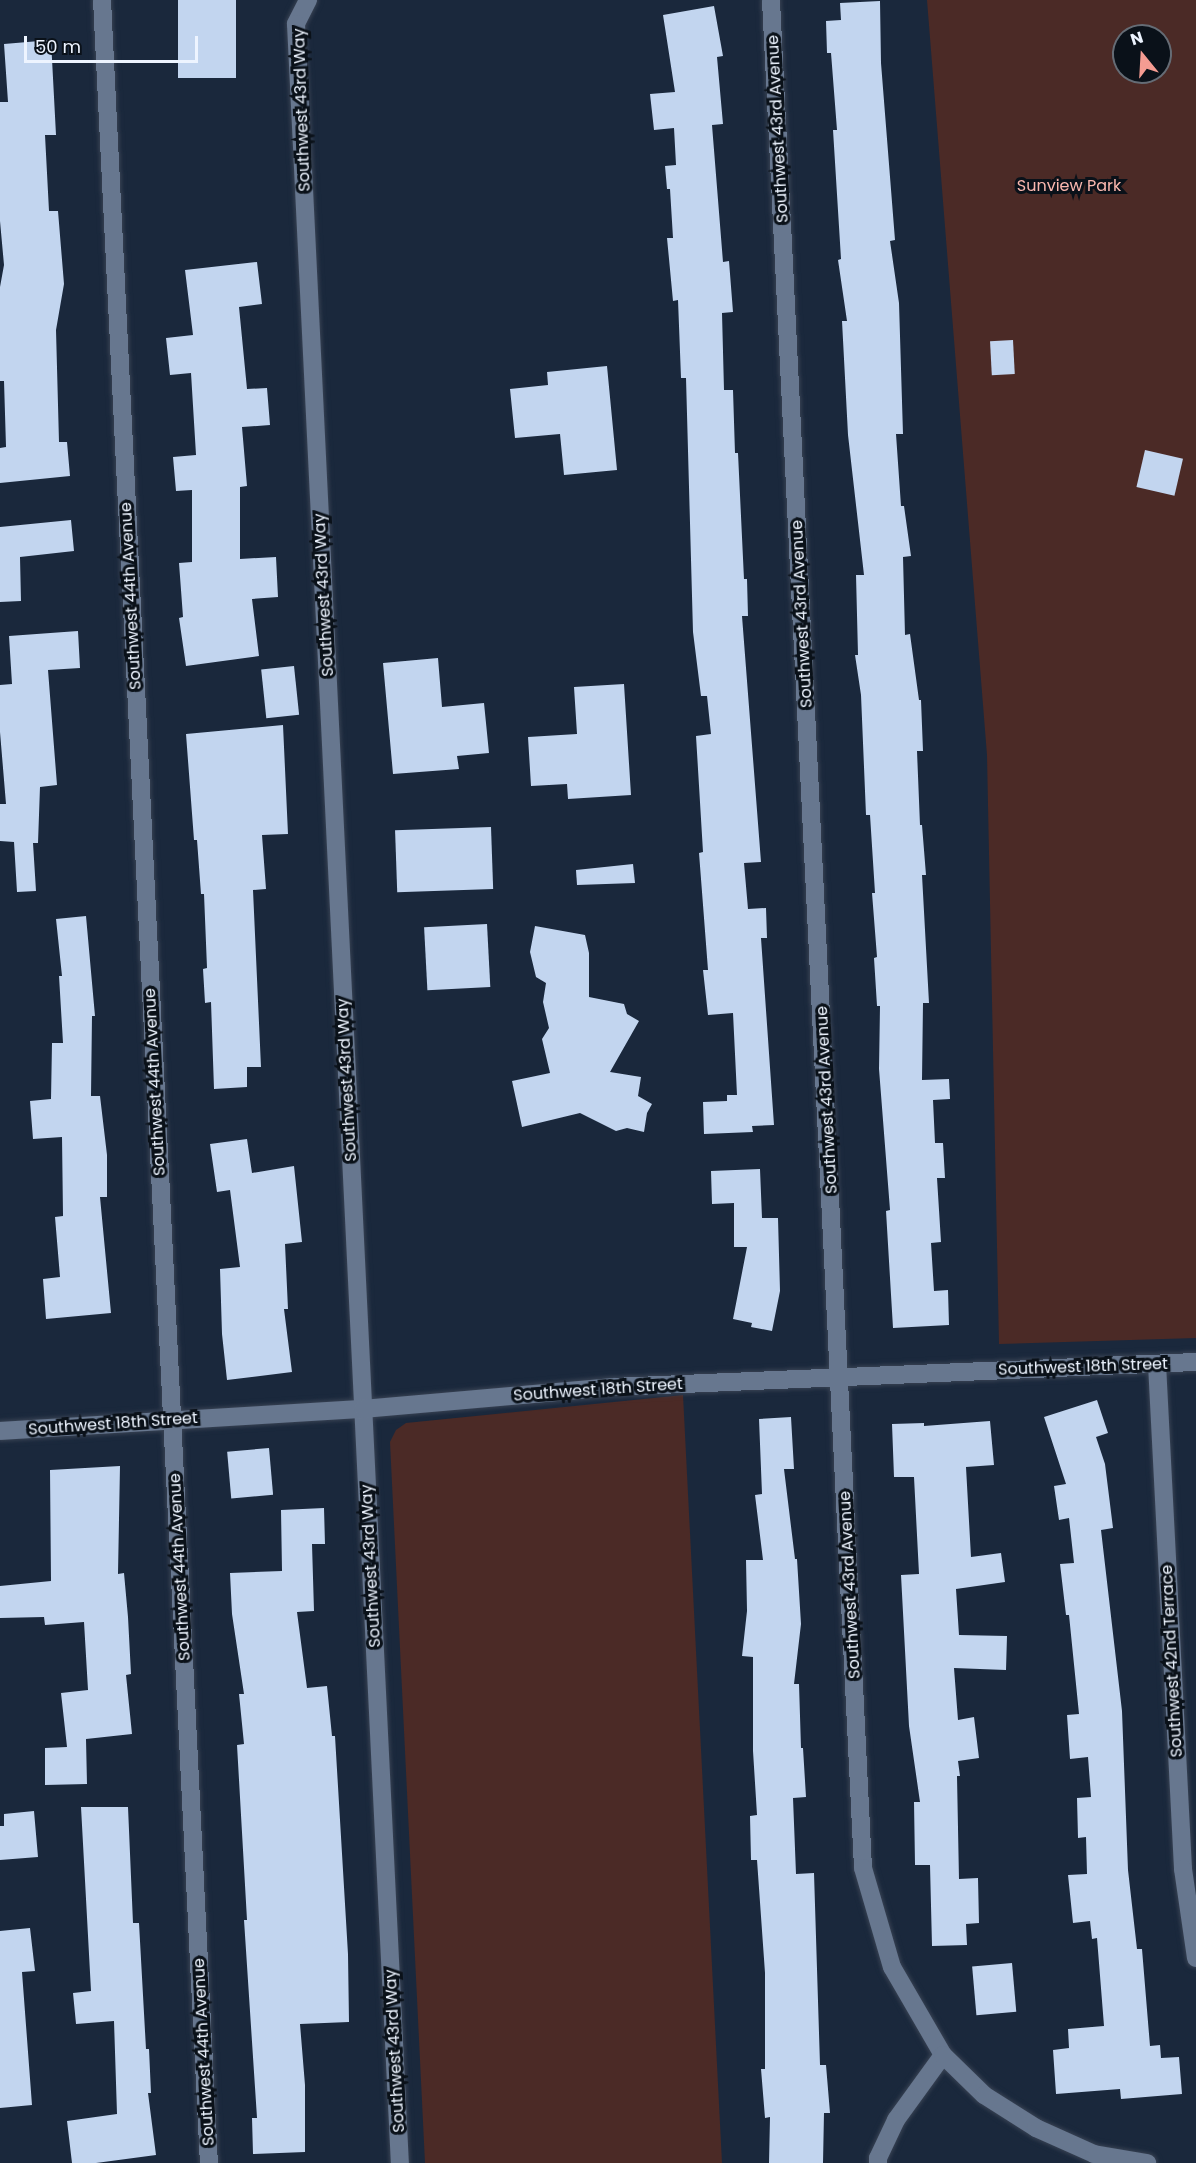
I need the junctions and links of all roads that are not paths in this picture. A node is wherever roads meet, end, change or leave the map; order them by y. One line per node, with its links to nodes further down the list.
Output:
1 (102, 0): 8 (street, Southwest 44th Avenue)
2 (308, 0): 7 (street, Southwest 43rd Way)
3 (771, 0): 6 (street, Southwest 43rd Avenue)
4 (1196, 1362): 5 (street, Southwest 18th Street)
5 (1157, 1364): 6 (street, Southwest 18th Street); 10 (street, Southwest 42nd Terrace)
6 (840, 1376): 7 (street, Southwest 18th Street); 11 (street, Southwest 43rd Avenue)
7 (363, 1409): 8 (street, Southwest 18th Street); 13 (street, Southwest 43rd Way)
8 (172, 1419): 9 (street, Southwest 18th Street); 12 (street, Southwest 44th Avenue)
9 (0, 1431)
10 (1196, 1958)
11 (943, 2055): 14 (street); 15 (street, Southwest 43rd Avenue)
12 (209, 2163)
13 (400, 2163)
14 (878, 2163)
15 (1147, 2163)

